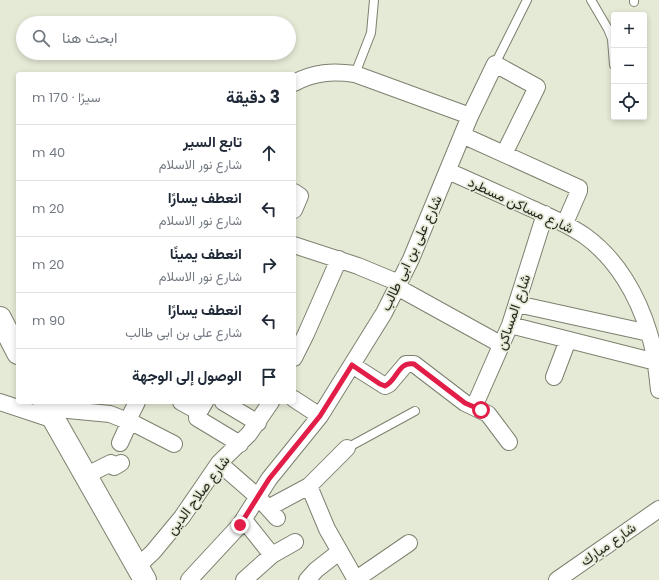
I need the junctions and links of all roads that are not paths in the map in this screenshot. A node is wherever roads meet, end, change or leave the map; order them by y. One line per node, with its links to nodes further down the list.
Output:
1 (374, 0): 6 (lane)
2 (527, 0): 5 (lane)
3 (591, 0): 4 (lane)
4 (613, 48)
5 (495, 64): 8 (street, شارع على بن ابى طالب); 10 (street)
6 (355, 74): 7 (street); 8 (street)
7 (296, 82)
8 (470, 116): 9 (street, شارع على بن ابى طالب)
9 (462, 135): 10 (street); 11 (street, شارع على بن ابى طالب)
10 (504, 154): 15 (street)
11 (448, 171): 14 (street, شارع مساكن مسطرد); 18 (street, شارع على بن ابى طالب)
12 (296, 193): 13 (street)
13 (296, 205)
14 (544, 214): 15 (street, شارع مساكن مسطرد); 19 (street, شارع المساكن)
15 (565, 223): 23 (street, شارع مساكن مسطرد)
16 (296, 246): 17 (street)
17 (339, 259): 18 (street); 22 (street)
18 (398, 285): 25 (street); 29 (street, شارع على بن ابى طالب)
19 (517, 304): 21 (street, شارع المساكن); 23 (street)
20 (0, 318): 26 (street)
21 (510, 325): 24 (street); 25 (street, شارع المساكن)
22 (300, 331): 27 (street)
23 (649, 333): 28 (street, شارع مساكن مسطرد)
24 (568, 340): 28 (street); 30 (street)
25 (502, 345): 39 (street, شارع المساكن)
26 (16, 349)
27 (296, 349)
28 (656, 362): 31 (street, شارع مساكن مسطرد)
29 (352, 365): 39 (street); 42 (street, شارع على بن ابى طالب)
30 (554, 376)
31 (659, 390)
32 (296, 400): 42 (street)
33 (0, 402): 40 (street)
34 (136, 404): 43 (street)
35 (189, 404): 38 (street)
36 (226, 404): 44 (street)
37 (270, 404): 44 (street, شارع صلاح الدين)
38 (202, 407): 48 (street)
39 (474, 407): 45 (street)
40 (48, 410): 43 (street); 52 (street)
41 (416, 411): 49 (lane)
42 (320, 416): 54 (street, شارع على بن ابى طالب)
43 (129, 421): 46 (street); 47 (street)
44 (258, 423): 48 (street, شارع صلاح الدين)
45 (509, 442)
46 (120, 444)
47 (174, 444)
48 (240, 444): 51 (street, شارع صلاح الدين)
49 (346, 448): 53 (street)
50 (121, 463): 52 (street)
51 (219, 463): 54 (street); 61 (street, شارع صلاح الدين)
52 (85, 476): 61 (street)
53 (309, 486): 54 (street); 59 (street)
54 (268, 508): 56 (street, شارع على بن ابى طالب)
55 (659, 509): 66 (street, شارع مبارك)
56 (244, 520): 60 (street); 62 (street, شارع على بن ابى طالب)
57 (295, 542): 60 (street)
58 (409, 543): 65 (street)
59 (339, 552): 64 (street); 65 (street)
60 (272, 556): 63 (street)
61 (141, 574)
62 (189, 580)
63 (244, 580)
64 (307, 580)
65 (355, 580)
66 (557, 580)

